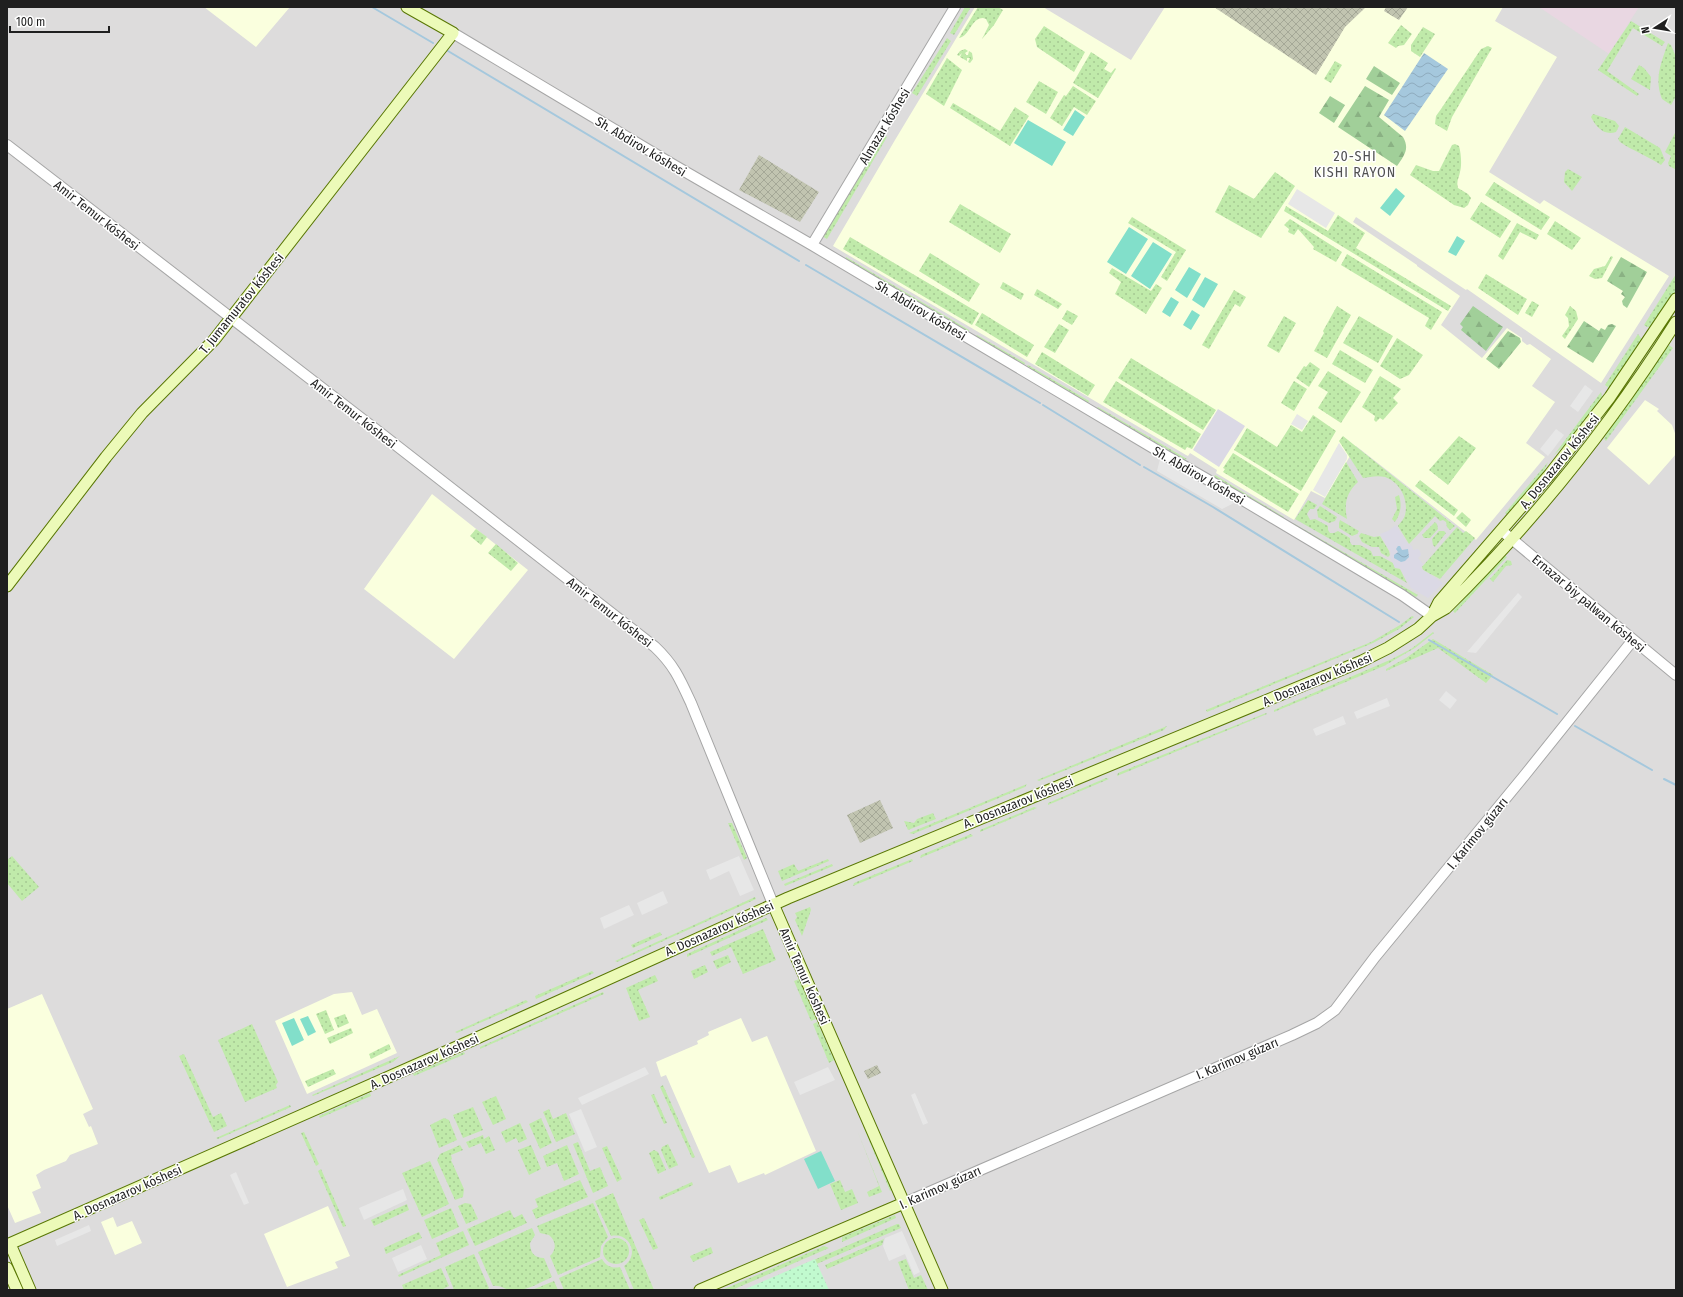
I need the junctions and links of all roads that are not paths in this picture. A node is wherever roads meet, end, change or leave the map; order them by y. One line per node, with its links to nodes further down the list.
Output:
1 (407, 7): 3 (main road, Sh. Abdirov kóshesi)
2 (955, 7): 5 (street, Almazar kóshesi)
3 (453, 33): 5 (street, Sh. Abdirov kóshesi); 7 (main road, T. Jumamuratov kóshesi)
4 (7, 145): 7 (street, Amir Temur kóshesi)
5 (812, 245): 12 (street, Sh. Abdirov kóshesi)
6 (1676, 299): 9 (main road, A. Dosnazarov kóshesi)
7 (231, 318): 11 (main road, T. Jumamuratov kóshesi); 15 (street, Amir Temur kóshesi)
8 (1676, 322): 10 (main road, A. Dosnazarov kóshesi)
9 (1502, 532): 10 (street, Ernazar biy palwan kóshesi); 12 (main road, A. Dosnazarov kóshesi)
10 (1512, 540): 12 (main road, A. Dosnazarov kóshesi); 13 (street, Ernazar biy palwan kóshesi)
11 (7, 586)
12 (1432, 616): 15 (main road, A. Dosnazarov kóshesi)
13 (1633, 640): 14 (street, Ernazar biy palwan kóshesi); 16 (street, I. Karimov gúzarı)
14 (1676, 675)
15 (774, 904): 16 (main road, Amir Temur kóshesi); 17 (main road, A. Dosnazarov kóshesi)
16 (904, 1203): 21 (main road, I. Karimov gúzarı); 22 (main road, Amir Temur kóshesi)
17 (8, 1245): 20 (main road)
18 (7, 1268): 19 (main road)
19 (17, 1290)
20 (30, 1290)
21 (700, 1290)
22 (942, 1290)

